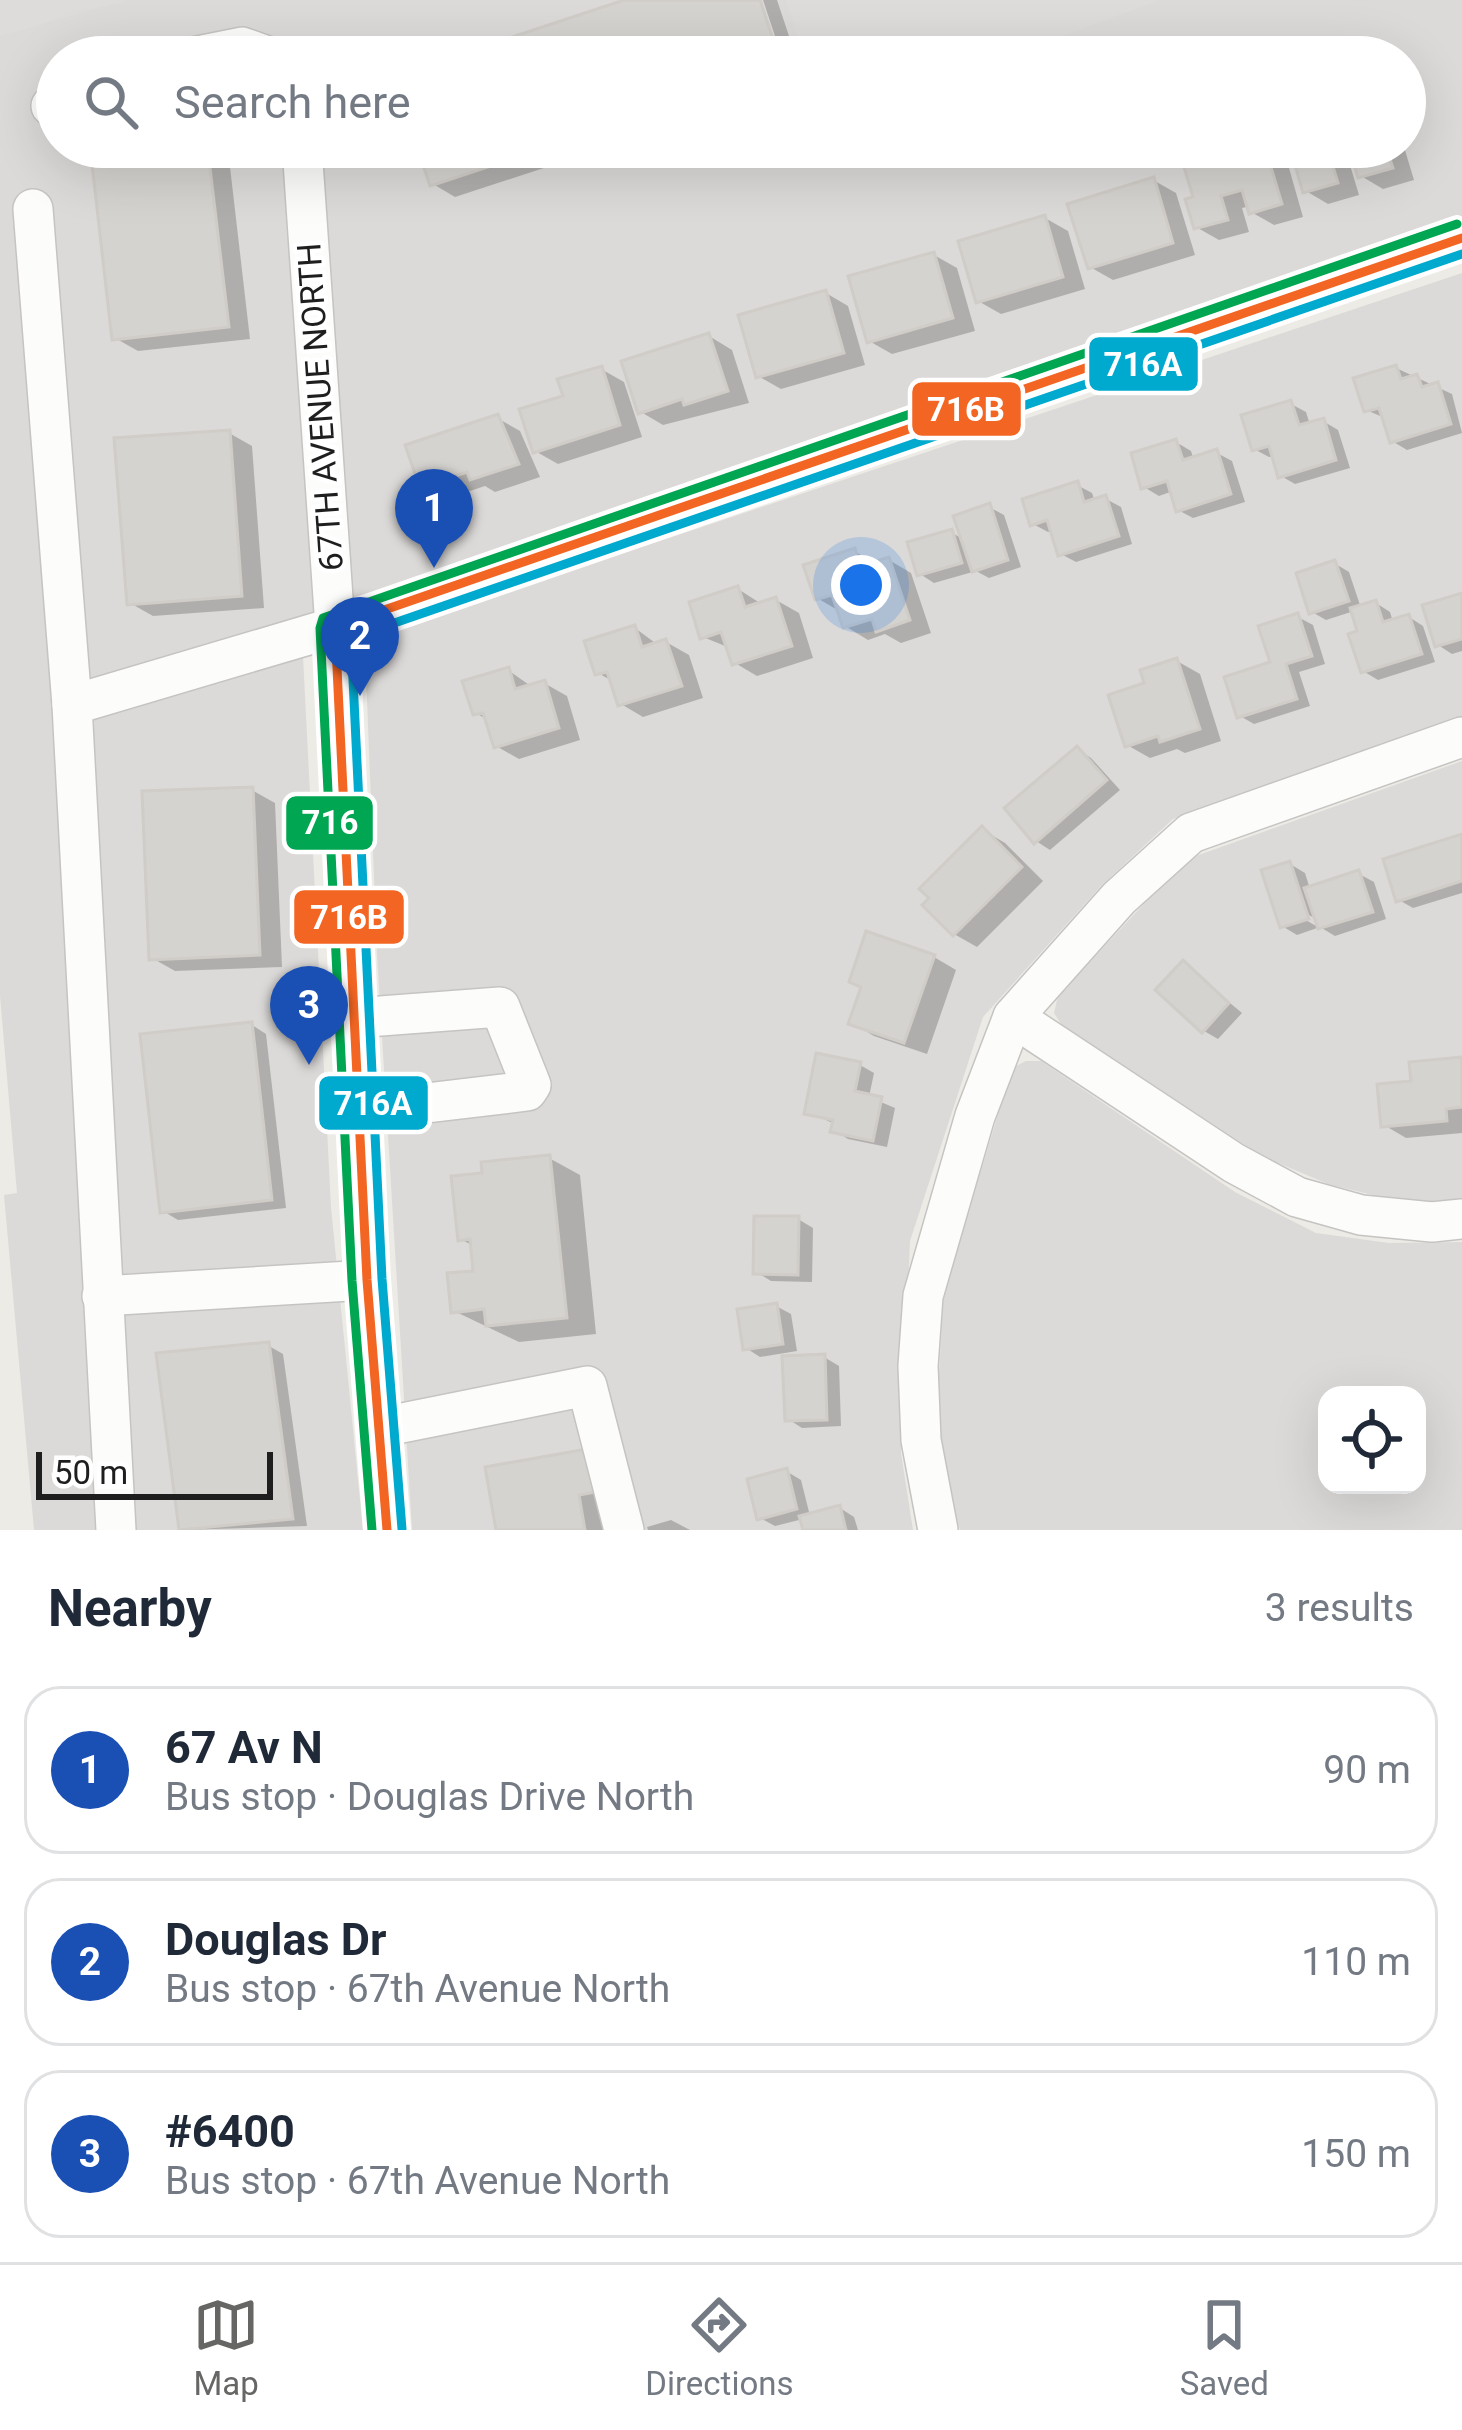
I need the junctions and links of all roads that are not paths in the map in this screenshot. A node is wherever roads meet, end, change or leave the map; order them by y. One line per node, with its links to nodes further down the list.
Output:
1 (303, 168): 4 (street, 67TH AVENUE NORTH)
2 (33, 209): 5 (street)
3 (1462, 238): 4 (street)
4 (335, 627): 5 (street); 8 (street, 67TH AVENUE NORTH)
5 (72, 705): 12 (street)
6 (1462, 736): 7 (street)
7 (1012, 1017): 10 (street); 17 (street)
8 (354, 1018): 9 (street, 67TH AVENUE NORTH); 9 (street)
9 (359, 1111): 11 (street, 67TH AVENUE NORTH)
10 (1462, 1219)
11 (368, 1280): 12 (street); 13 (street, 67TH AVENUE NORTH)
12 (102, 1296): 14 (street)
13 (377, 1428): 15 (street, 67TH AVENUE NORTH); 16 (street)
14 (116, 1530)
15 (387, 1530)
16 (624, 1530)
17 (938, 1530)

